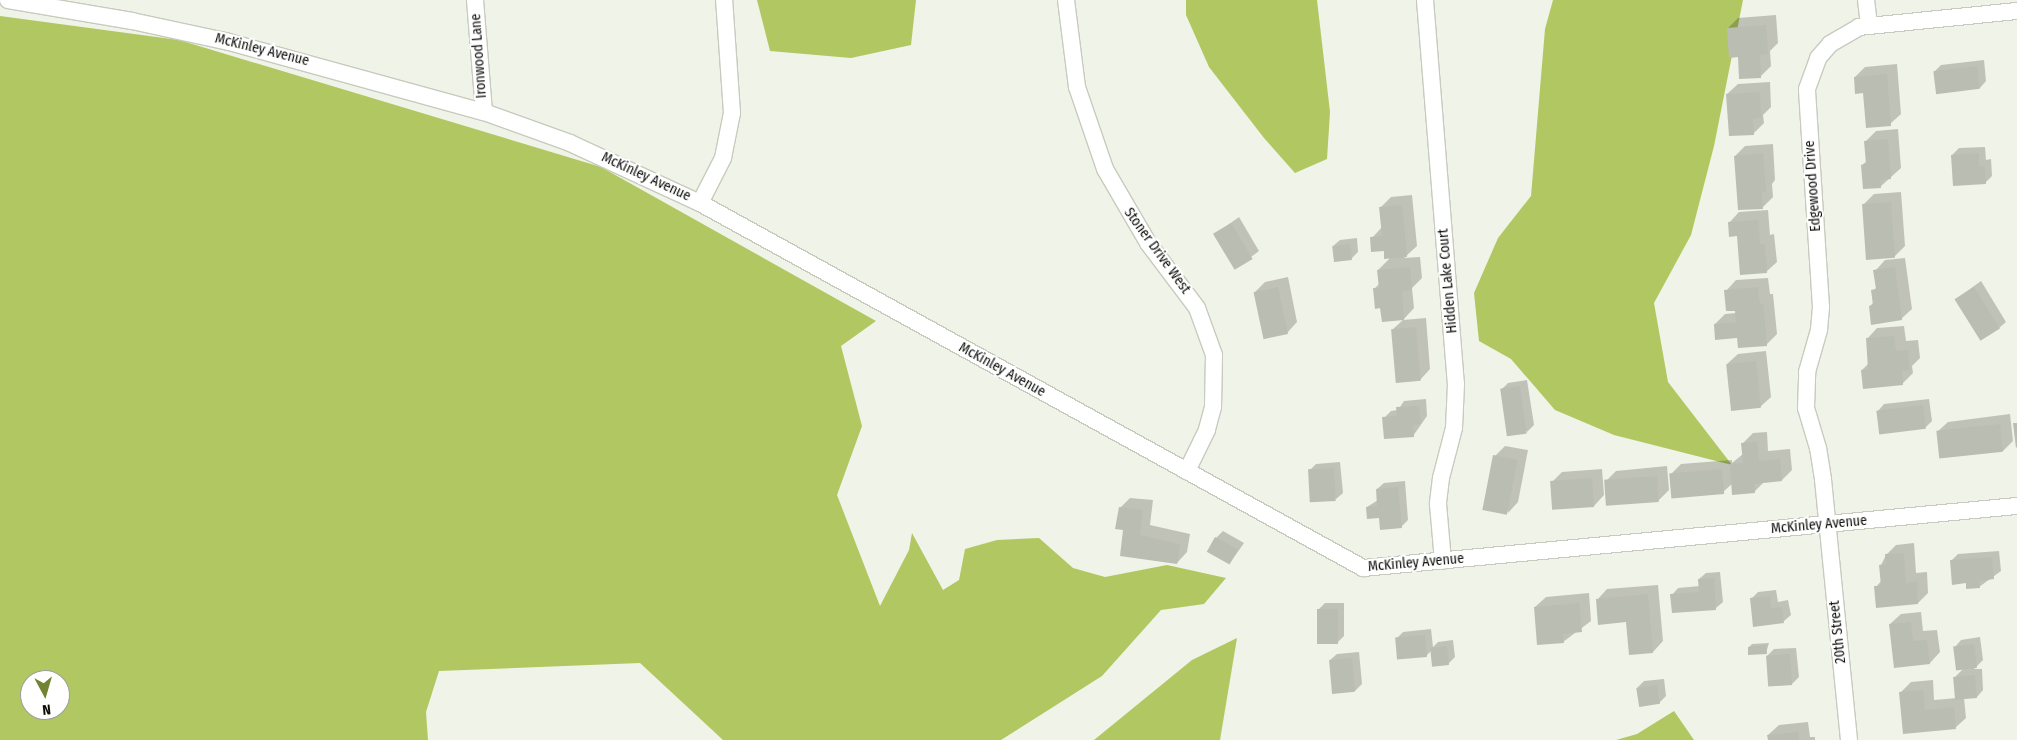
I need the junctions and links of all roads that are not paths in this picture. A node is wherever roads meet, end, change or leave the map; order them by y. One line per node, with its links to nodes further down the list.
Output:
1 (8, 0): 9 (street, McKinley Avenue)
2 (475, 0): 9 (street, Ironwood Lane)
3 (724, 0): 10 (street)
4 (1066, 0): 11 (street, Stoner Drive West)
5 (1425, 0): 14 (street, Hidden Lake Court)
6 (1866, 0): 8 (street)
7 (2017, 11): 8 (street, Edgewood Drive)
8 (1869, 25): 13 (street, Edgewood Drive)
9 (484, 112): 10 (street, McKinley Avenue)
10 (700, 203): 11 (street, McKinley Avenue)
11 (1187, 471): 14 (street, McKinley Avenue)
12 (2017, 506): 13 (street, McKinley Avenue)
13 (1827, 524): 14 (street, McKinley Avenue); 15 (street, 20th Street)
14 (1443, 561)
15 (1849, 740)

